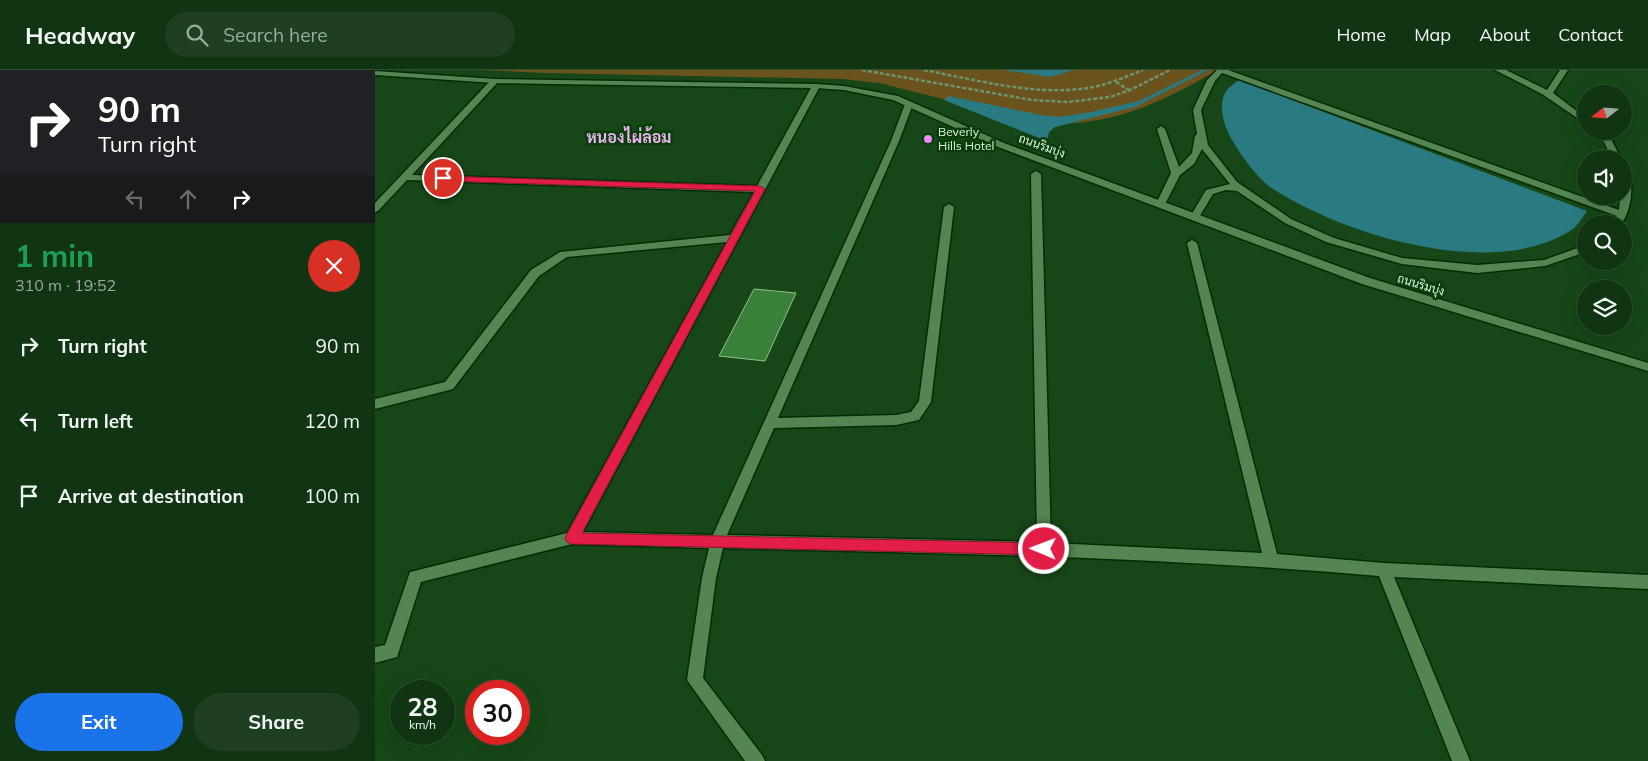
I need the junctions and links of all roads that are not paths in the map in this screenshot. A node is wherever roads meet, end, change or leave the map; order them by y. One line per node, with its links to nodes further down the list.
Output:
1 (1221, 70): 10 (street); 21 (street)
2 (1499, 70): 7 (street)
3 (1564, 70): 7 (street)
4 (375, 73): 5 (street, ถนนริมบุ่ง)
5 (495, 81): 6 (street, ถนนริมบุ่ง); 14 (street)
6 (816, 86): 8 (street, ถนนริมบุ่ง); 16 (street)
7 (1548, 94): 9 (street)
8 (909, 104): 17 (street, ถนนริมบุ่ง); 28 (street)
9 (1577, 114)
10 (1199, 119): 12 (street); 15 (street)
11 (1161, 129): 12 (street)
12 (1176, 173): 17 (street)
13 (1036, 174): 31 (street)
14 (403, 177): 16 (street); 20 (street)
15 (1240, 188): 22 (street); 25 (street)
16 (760, 189): 23 (street)
17 (1161, 204): 22 (street, ถนนริมบุ่ง)
18 (1624, 205): 21 (street)
19 (949, 207): 28 (street)
20 (375, 209)
21 (1623, 215)
22 (1195, 217): 26 (street, ถนนริมบุ่ง)
23 (733, 238): 27 (street); 29 (street)
24 (1191, 243): 32 (street)
25 (1577, 251)
26 (1648, 367)
27 (375, 404)
28 (770, 423): 30 (street)
29 (572, 538): 30 (street); 35 (street)
30 (717, 542): 31 (street); 36 (street)
31 (1044, 549): 32 (street)
32 (1271, 560): 33 (street)
33 (1384, 570): 34 (street); 37 (street)
34 (1648, 582)
35 (375, 655)
36 (756, 761)
37 (1461, 761)

